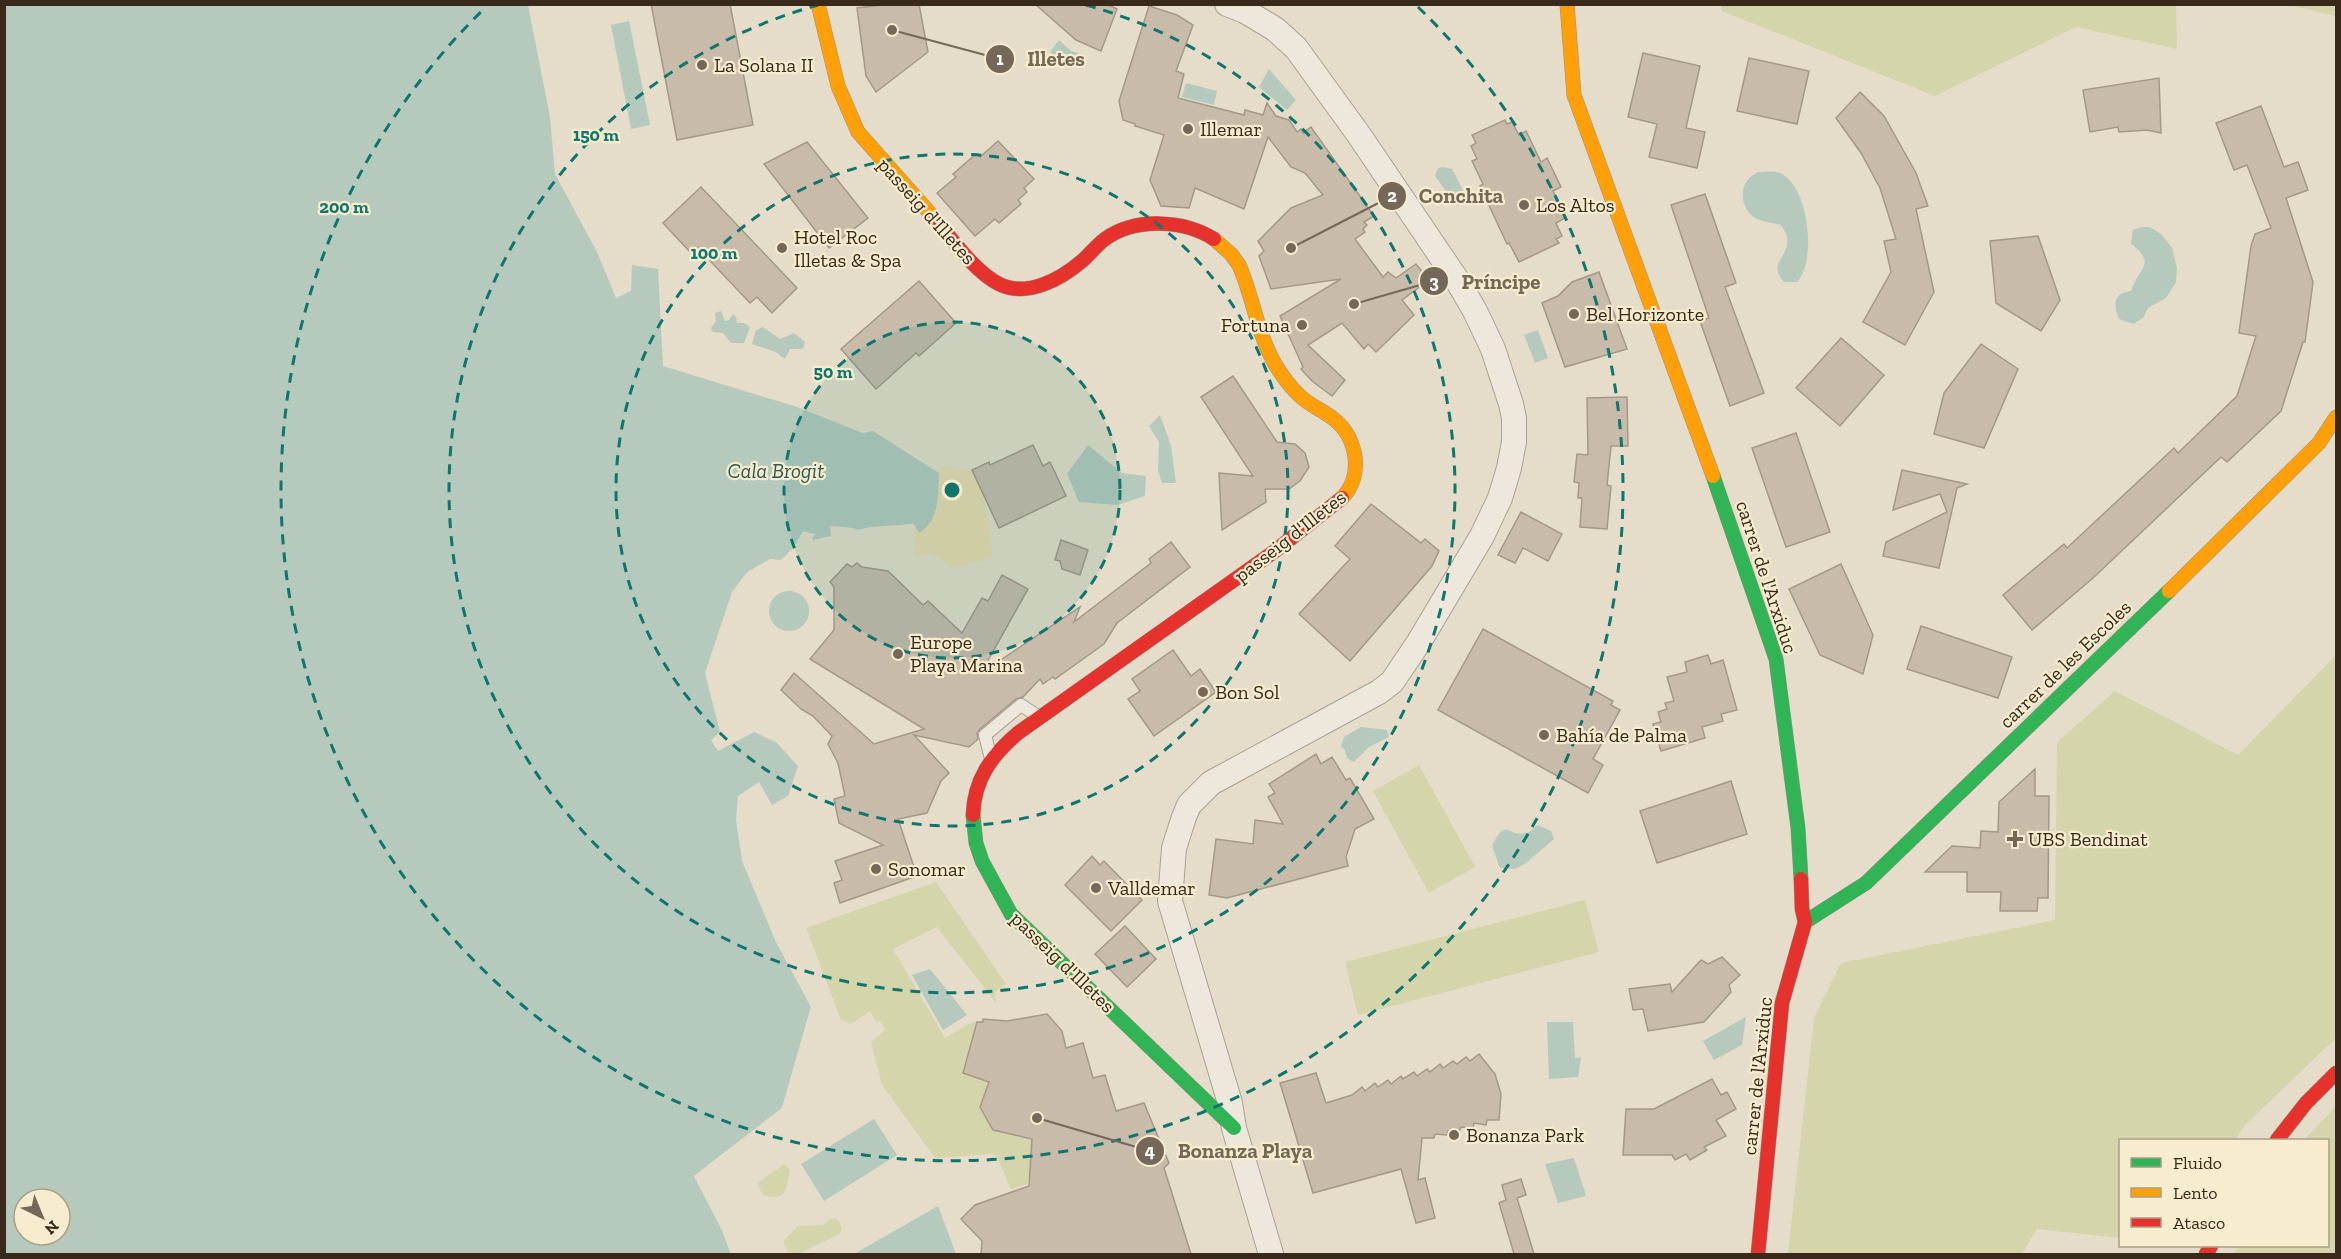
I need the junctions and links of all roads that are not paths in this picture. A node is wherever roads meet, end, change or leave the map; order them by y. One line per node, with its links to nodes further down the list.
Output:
1 (818, 4): 5 (street, passeig d'Illetes)
2 (1227, 4): 8 (street, passeig d'Illetes)
3 (1567, 4): 7 (street, carrer de l'Arxiduc)
4 (2337, 417): 7 (street, carrer de les Escoles)
5 (1040, 717): 6 (street, passeig d'Illetes); 6 (lane)
6 (990, 760): 10 (street, passeig d'Illetes)
7 (1805, 922): 14 (street, carrer de l'Arxiduc)
8 (1210, 1070): 10 (lane); 11 (street, passeig d'Illetes)
9 (2337, 1073): 12 (street)
10 (1185, 1079): 11 (street, passeig d'Illetes)
11 (1234, 1128): 13 (street, passeig d'Illetes)
12 (2278, 1139)
13 (1271, 1254)
14 (1758, 1254)

